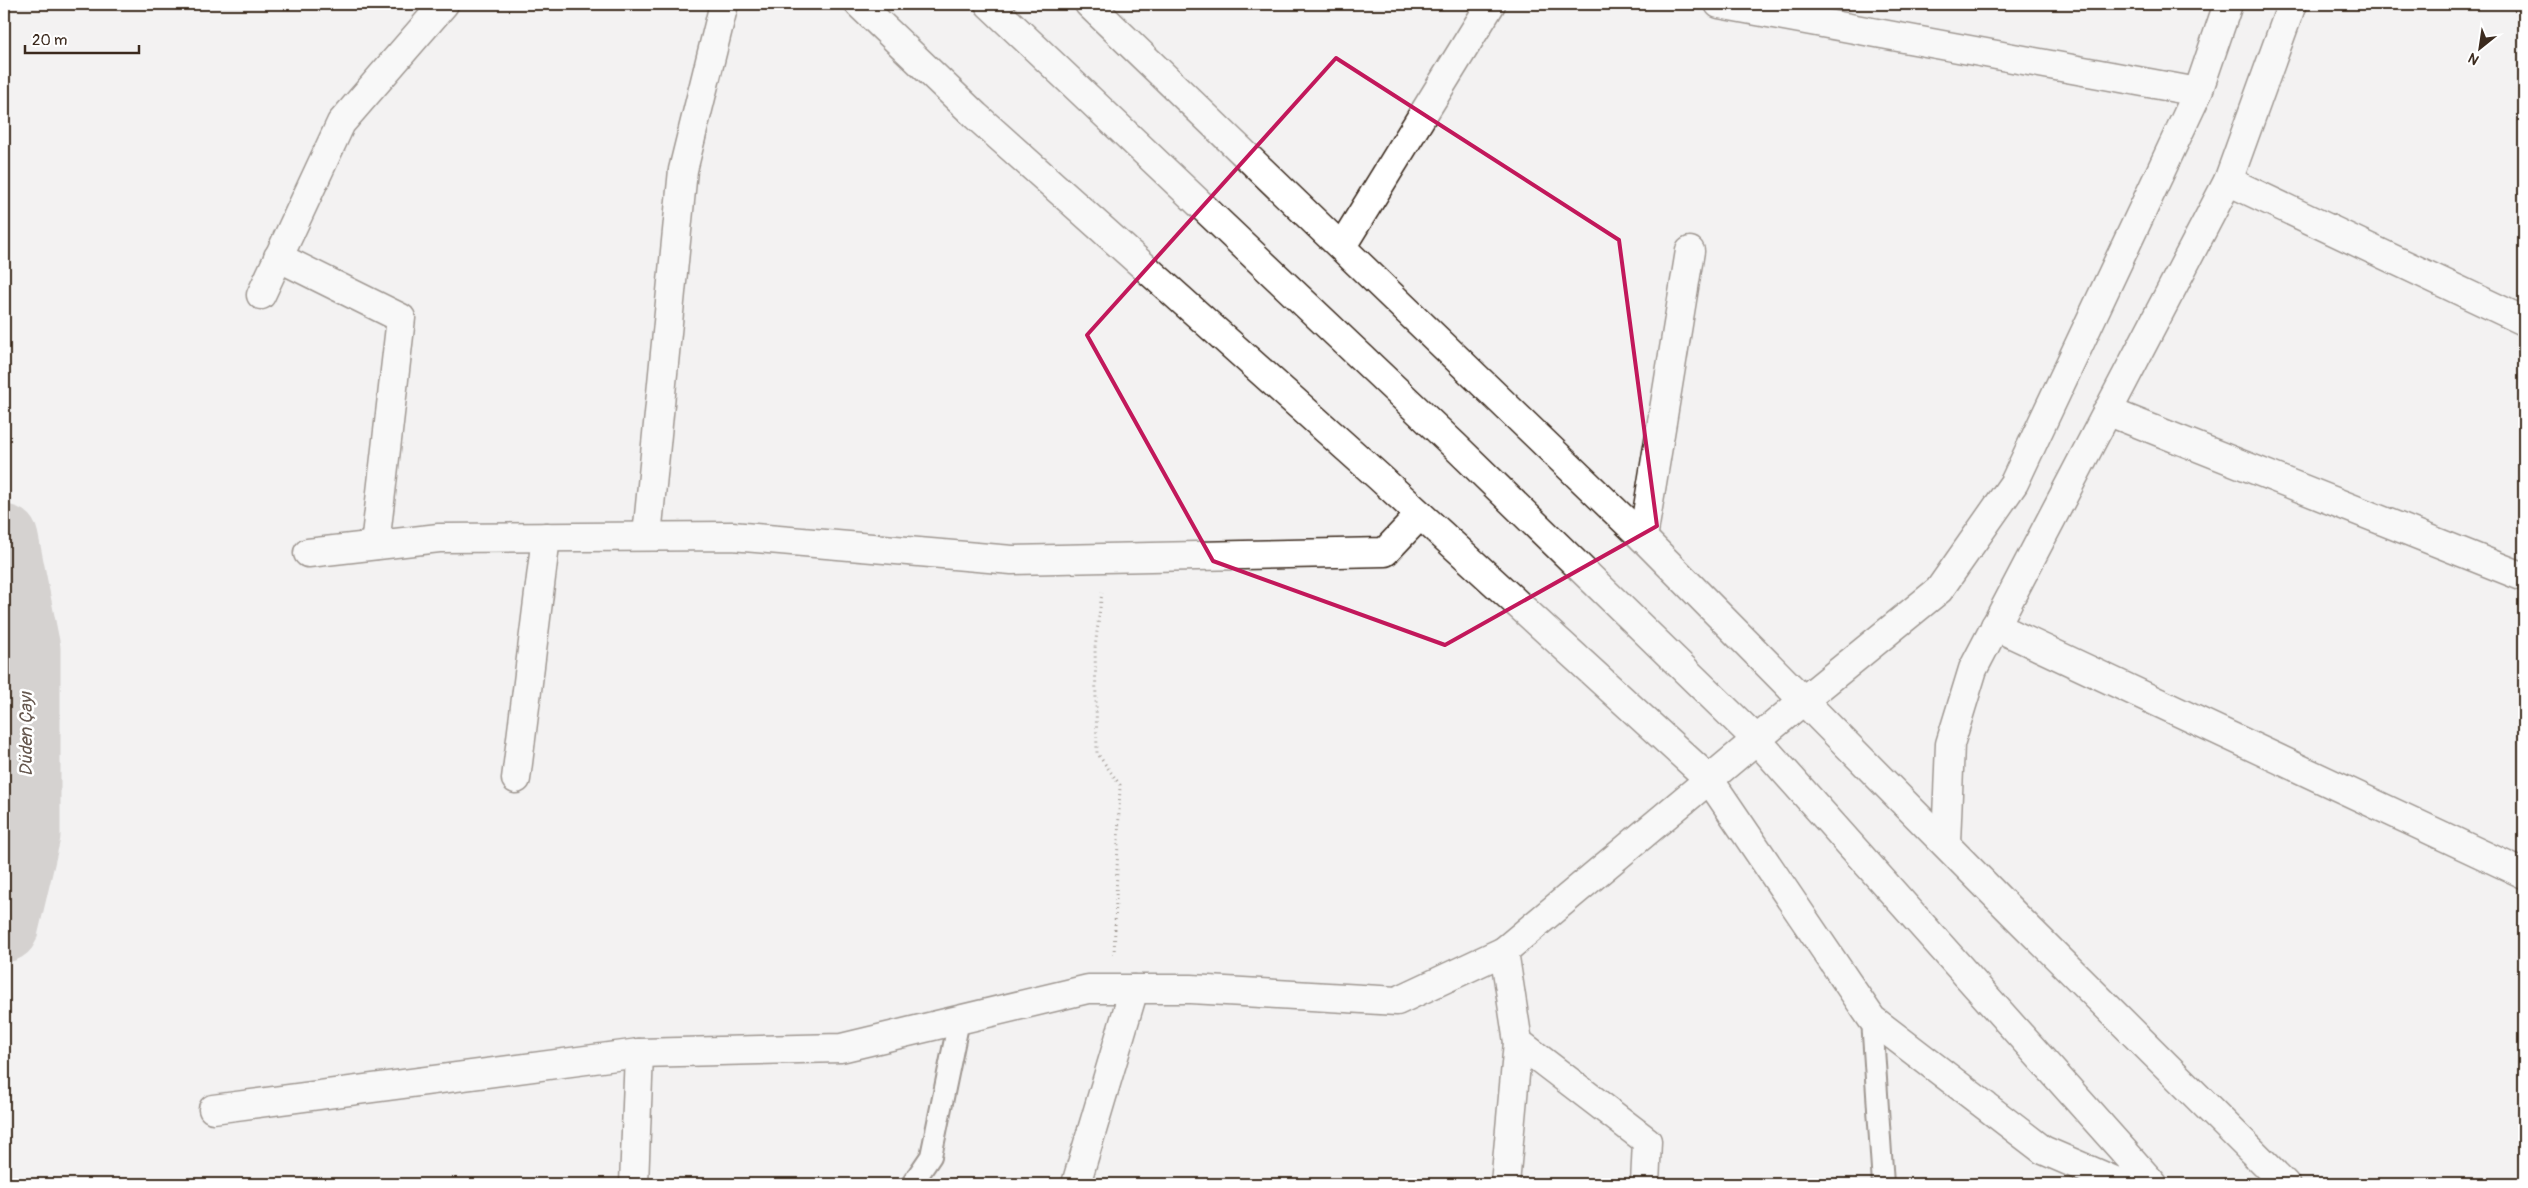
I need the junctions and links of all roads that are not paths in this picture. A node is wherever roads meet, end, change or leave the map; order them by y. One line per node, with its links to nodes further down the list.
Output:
1 (444, 4): 14 (street)
2 (724, 4): 19 (street)
3 (859, 4): 18 (street)
4 (989, 4): 27 (street)
5 (1089, 4): 12 (street)
6 (1491, 4): 12 (street)
7 (1719, 4): 10 (street)
8 (2228, 4): 10 (street)
9 (2292, 4): 11 (street)
10 (2198, 92): 26 (street)
11 (2228, 181): 16 (street); 17 (street)
12 (1342, 246): 21 (street)
13 (1690, 251): 21 (street)
14 (278, 257): 15 (street); 22 (street)
15 (261, 294)
16 (2524, 321)
17 (2108, 411): 24 (street); 25 (street)
18 (1420, 515): 19 (street); 29 (street)
19 (647, 536): 20 (street)
20 (546, 537): 22 (street); 28 (street)
21 (1643, 538): 26 (street)
22 (375, 545): 23 (street)
23 (308, 553)
24 (2524, 577)
25 (1995, 626): 30 (street); 31 (street)
26 (1804, 700): 27 (street); 30 (street)
27 (1756, 739): 29 (street); 46 (street)
28 (516, 779)
29 (1709, 779): 32 (street); 34 (street)
30 (1946, 843): 47 (street)
31 (2524, 874)
32 (1504, 952): 33 (street); 36 (street)
33 (1124, 989): 35 (street); 41 (street)
34 (1872, 1019): 44 (lane); 45 (street)
35 (959, 1020): 37 (street); 40 (lane)
36 (1518, 1042): 42 (street); 43 (street)
37 (638, 1052): 38 (street); 39 (street)
38 (213, 1109)
39 (634, 1184)
40 (912, 1184)
41 (1076, 1184)
42 (1505, 1184)
43 (1645, 1184)
44 (1883, 1184)
45 (2122, 1184)
46 (2153, 1184)
47 (2285, 1184)

